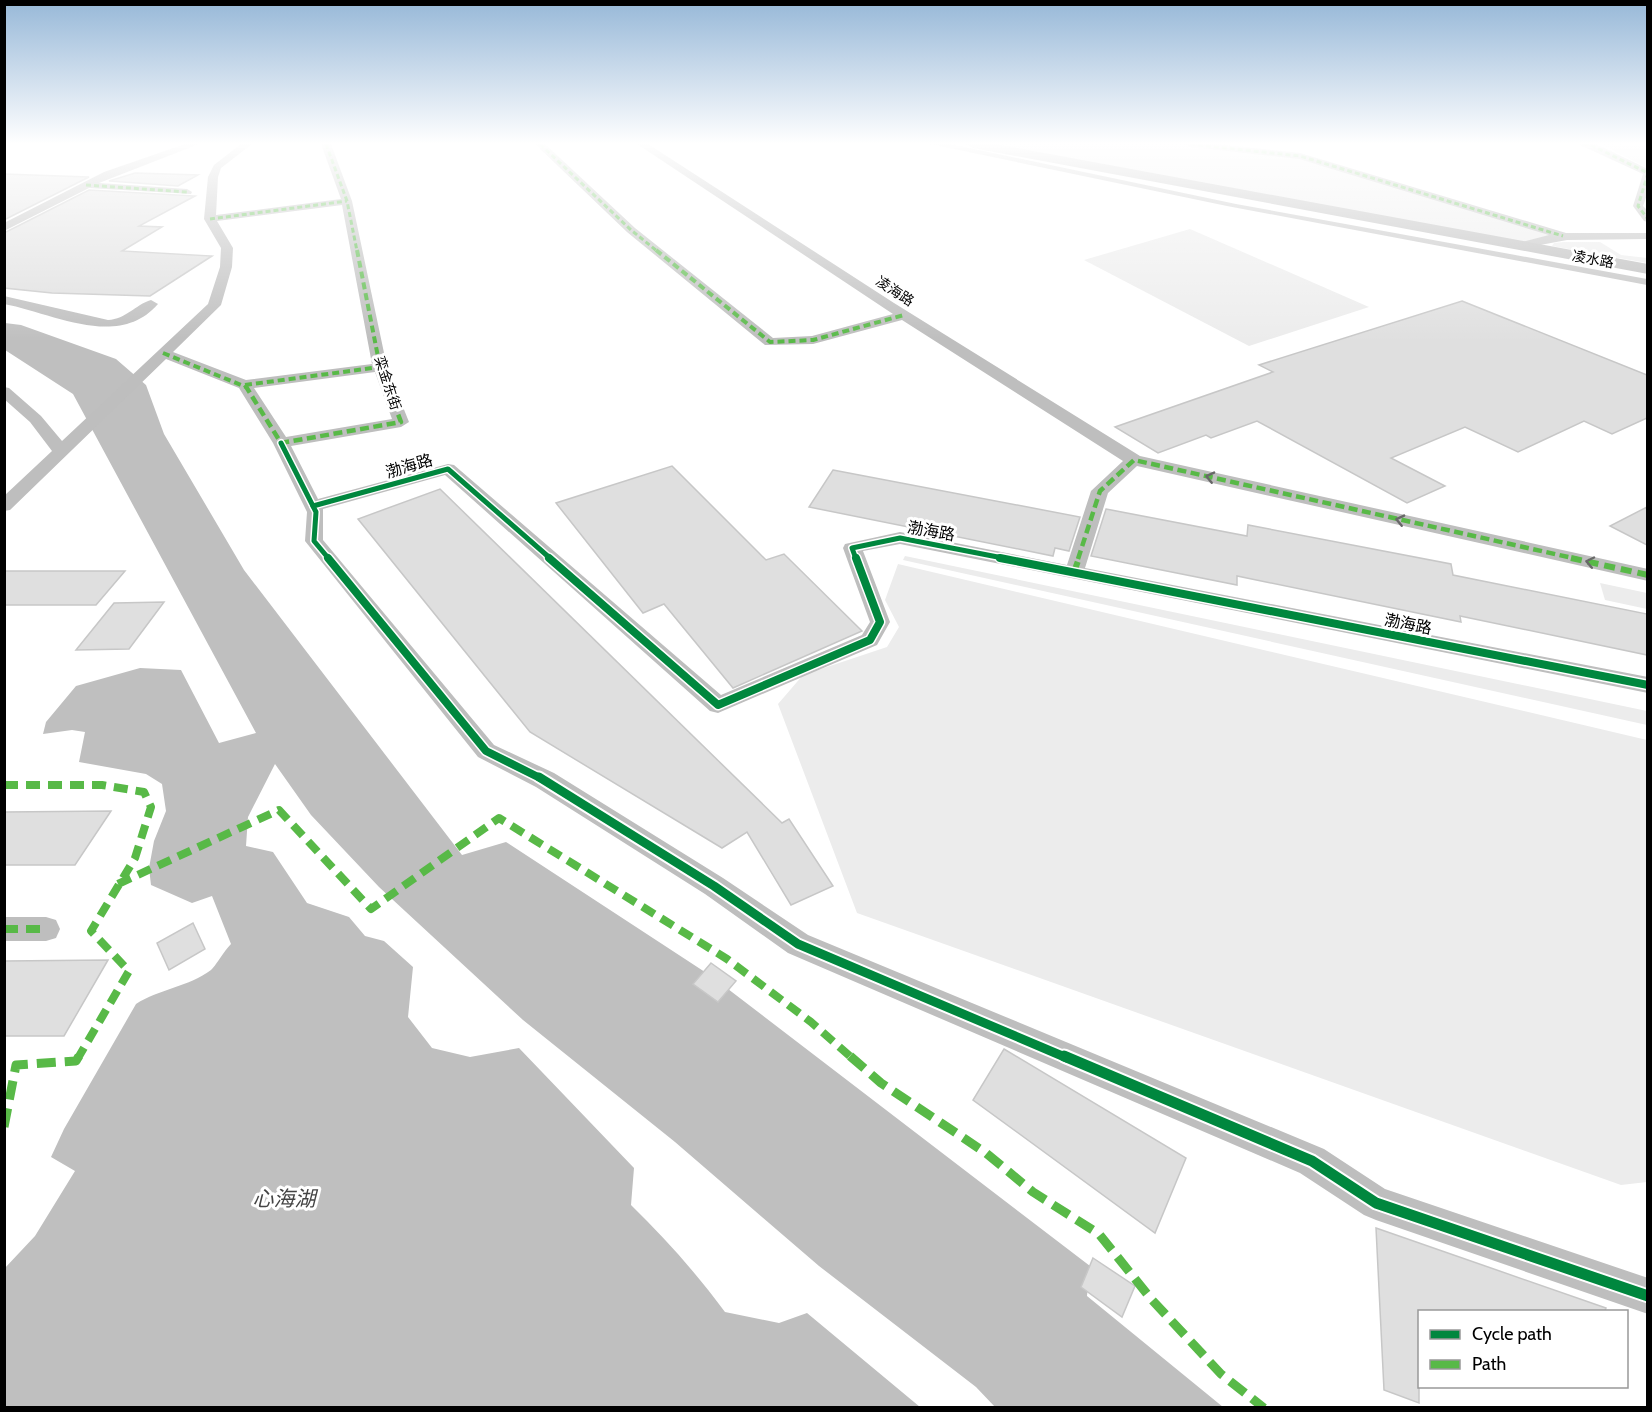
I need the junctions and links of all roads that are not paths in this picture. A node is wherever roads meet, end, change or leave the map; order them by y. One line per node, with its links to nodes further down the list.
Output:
1 (39, 210): 10 (street)
2 (211, 210): 9 (street)
3 (279, 210): 9 (street)
4 (349, 210): 19 (street, 栾金东街)
5 (609, 210): 17 (street)
6 (743, 210): 17 (street, 凌海路)
7 (1326, 210): 13 (main road, 凌水路)
8 (1477, 210): 11 (street)
9 (210, 219): 18 (street)
10 (4, 228)
11 (1563, 236): 12 (street); 13 (street)
12 (1647, 236)
13 (1519, 246): 14 (main road, 凌水路)
14 (1647, 269)
15 (4, 300): 16 (street)
16 (151, 304)
17 (904, 315): 24 (street, 凌海路)
18 (158, 357): 20 (street); 23 (street)
19 (380, 367): 20 (street); 22 (street, 栾金东街)
20 (245, 385): 22 (street)
21 (4, 391): 23 (street)
22 (280, 443): 26 (street)
23 (66, 448): 25 (street)
24 (1134, 460): 27 (street); 28 (street, 凌海路, one-way to 24)
25 (4, 506)
26 (314, 506): 27 (street, 渤海路); 32 (street)
27 (1074, 572): 29 (street, 渤海路)
28 (1647, 575)
29 (1647, 685)
30 (4, 929): 31 (street)
31 (46, 929)
32 (1647, 1296)

